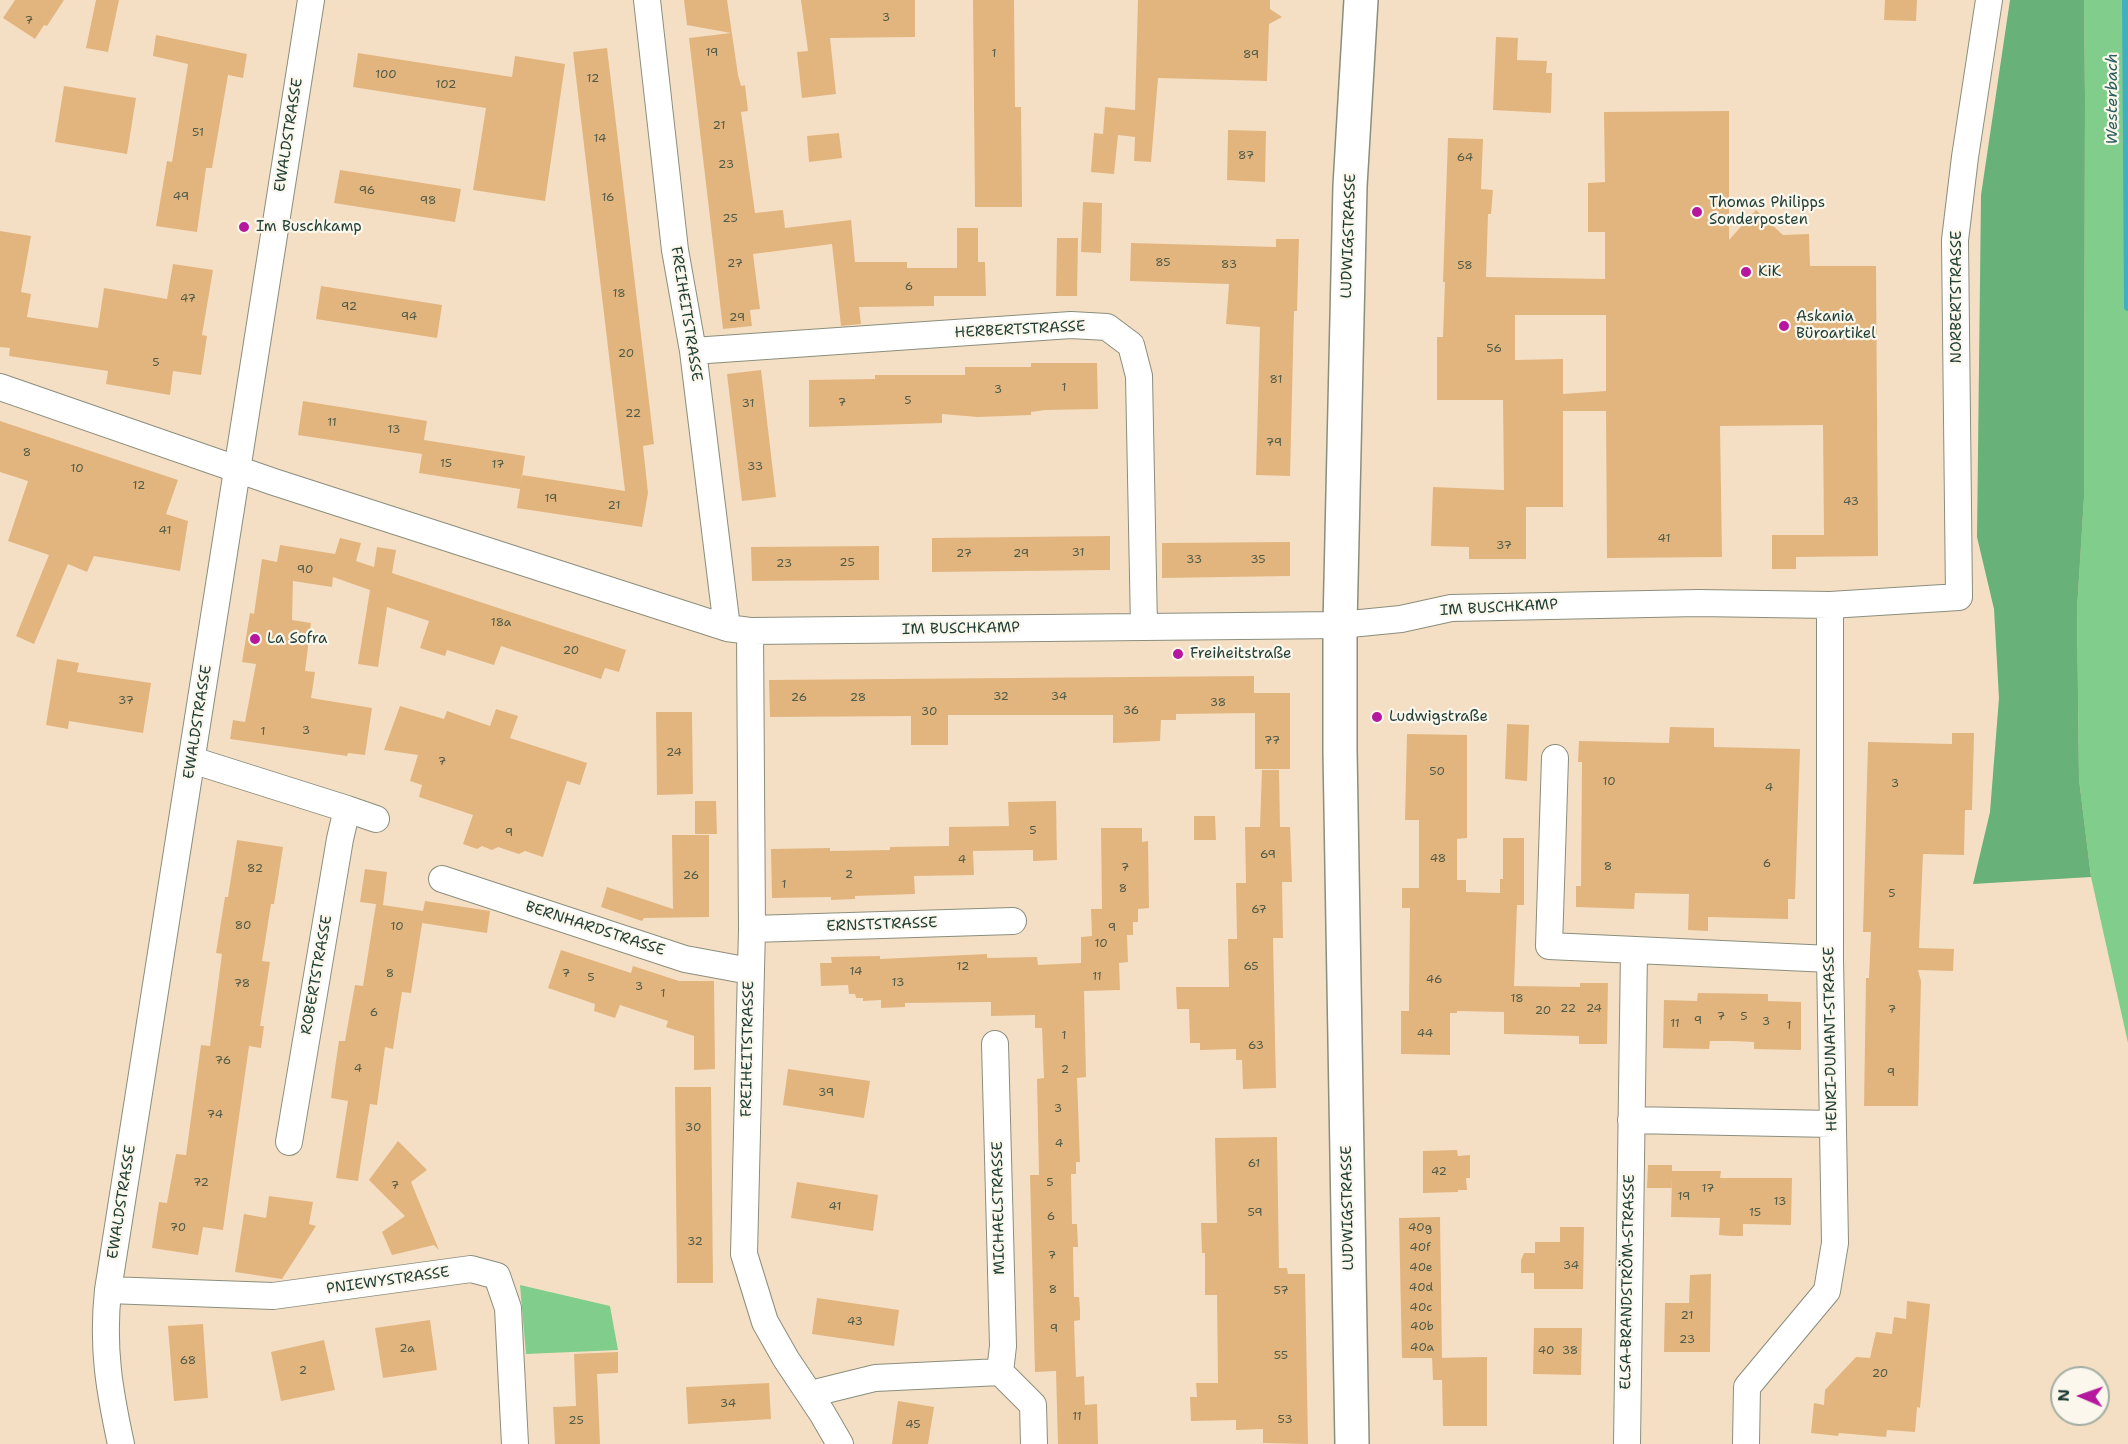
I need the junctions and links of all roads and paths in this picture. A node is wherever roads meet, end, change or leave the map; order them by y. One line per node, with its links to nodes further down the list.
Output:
1 (311, 0): 7 (street, EWALDSTRASSE)
2 (647, 0): 5 (street, FREIHEITSTRASSE)
3 (1361, 0): 10 (main road, LUDWIGSTRASSE)
4 (1989, 0): 8 (street, NORBERTSTRASSE)
5 (693, 351): 11 (street, HERBERTSTRASSE); 12 (street, FREIHEITSTRASSE)
6 (0, 387): 7 (street, IM BUSCHKAMP)
7 (237, 468): 12 (street, IM BUSCHKAMP); 14 (street, EWALDSTRASSE)
8 (1959, 597): 9 (street, IM BUSCHKAMP)
9 (1830, 605): 10 (street, IM BUSCHKAMP); 21 (street, HENRI-DUNANT-STRASSE)
10 (1340, 625): 11 (street, IM BUSCHKAMP); 34 (main road, LUDWIGSTRASSE)
11 (1144, 627): 12 (street, IM BUSCHKAMP)
12 (738, 629): 19 (street, FREIHEITSTRASSE)
13 (1555, 758): 20 (street)
14 (192, 759): 15 (street); 27 (street, EWALDSTRASSE)
15 (347, 809): 16 (street); 26 (street, ROBERTSTRASSE)
16 (376, 819)
17 (442, 879): 22 (street, BERNHARDSTRASSE)
18 (1013, 921): 19 (street, ERNSTSTRASSE)
19 (752, 929): 22 (street, FREIHEITSTRASSE)
20 (1634, 950): 21 (street); 24 (street, ELSA-BRANDSTRÖM-STRASSE)
21 (1830, 958): 25 (street, HENRI-DUNANT-STRASSE)
22 (750, 971): 29 (street, FREIHEITSTRASSE)
23 (995, 1044): 28 (street, MICHAELSTRASSE)
24 (1631, 1120): 25 (street); 35 (street, ELSA-BRANDSTRÖM-STRASSE)
25 (1832, 1124): 36 (street, HENRI-DUNANT-STRASSE)
26 (289, 1142)
27 (108, 1290): 30 (street, EWALDSTRASSE); 31 (street, PNIEWYSTRASSE)
28 (1000, 1371): 29 (street); 33 (street)
29 (810, 1394): 32 (street, FREIHEITSTRASSE)
30 (121, 1444)
31 (515, 1444)
32 (840, 1444)
33 (1034, 1444)
34 (1352, 1444)
35 (1627, 1444)
36 (1746, 1444)

